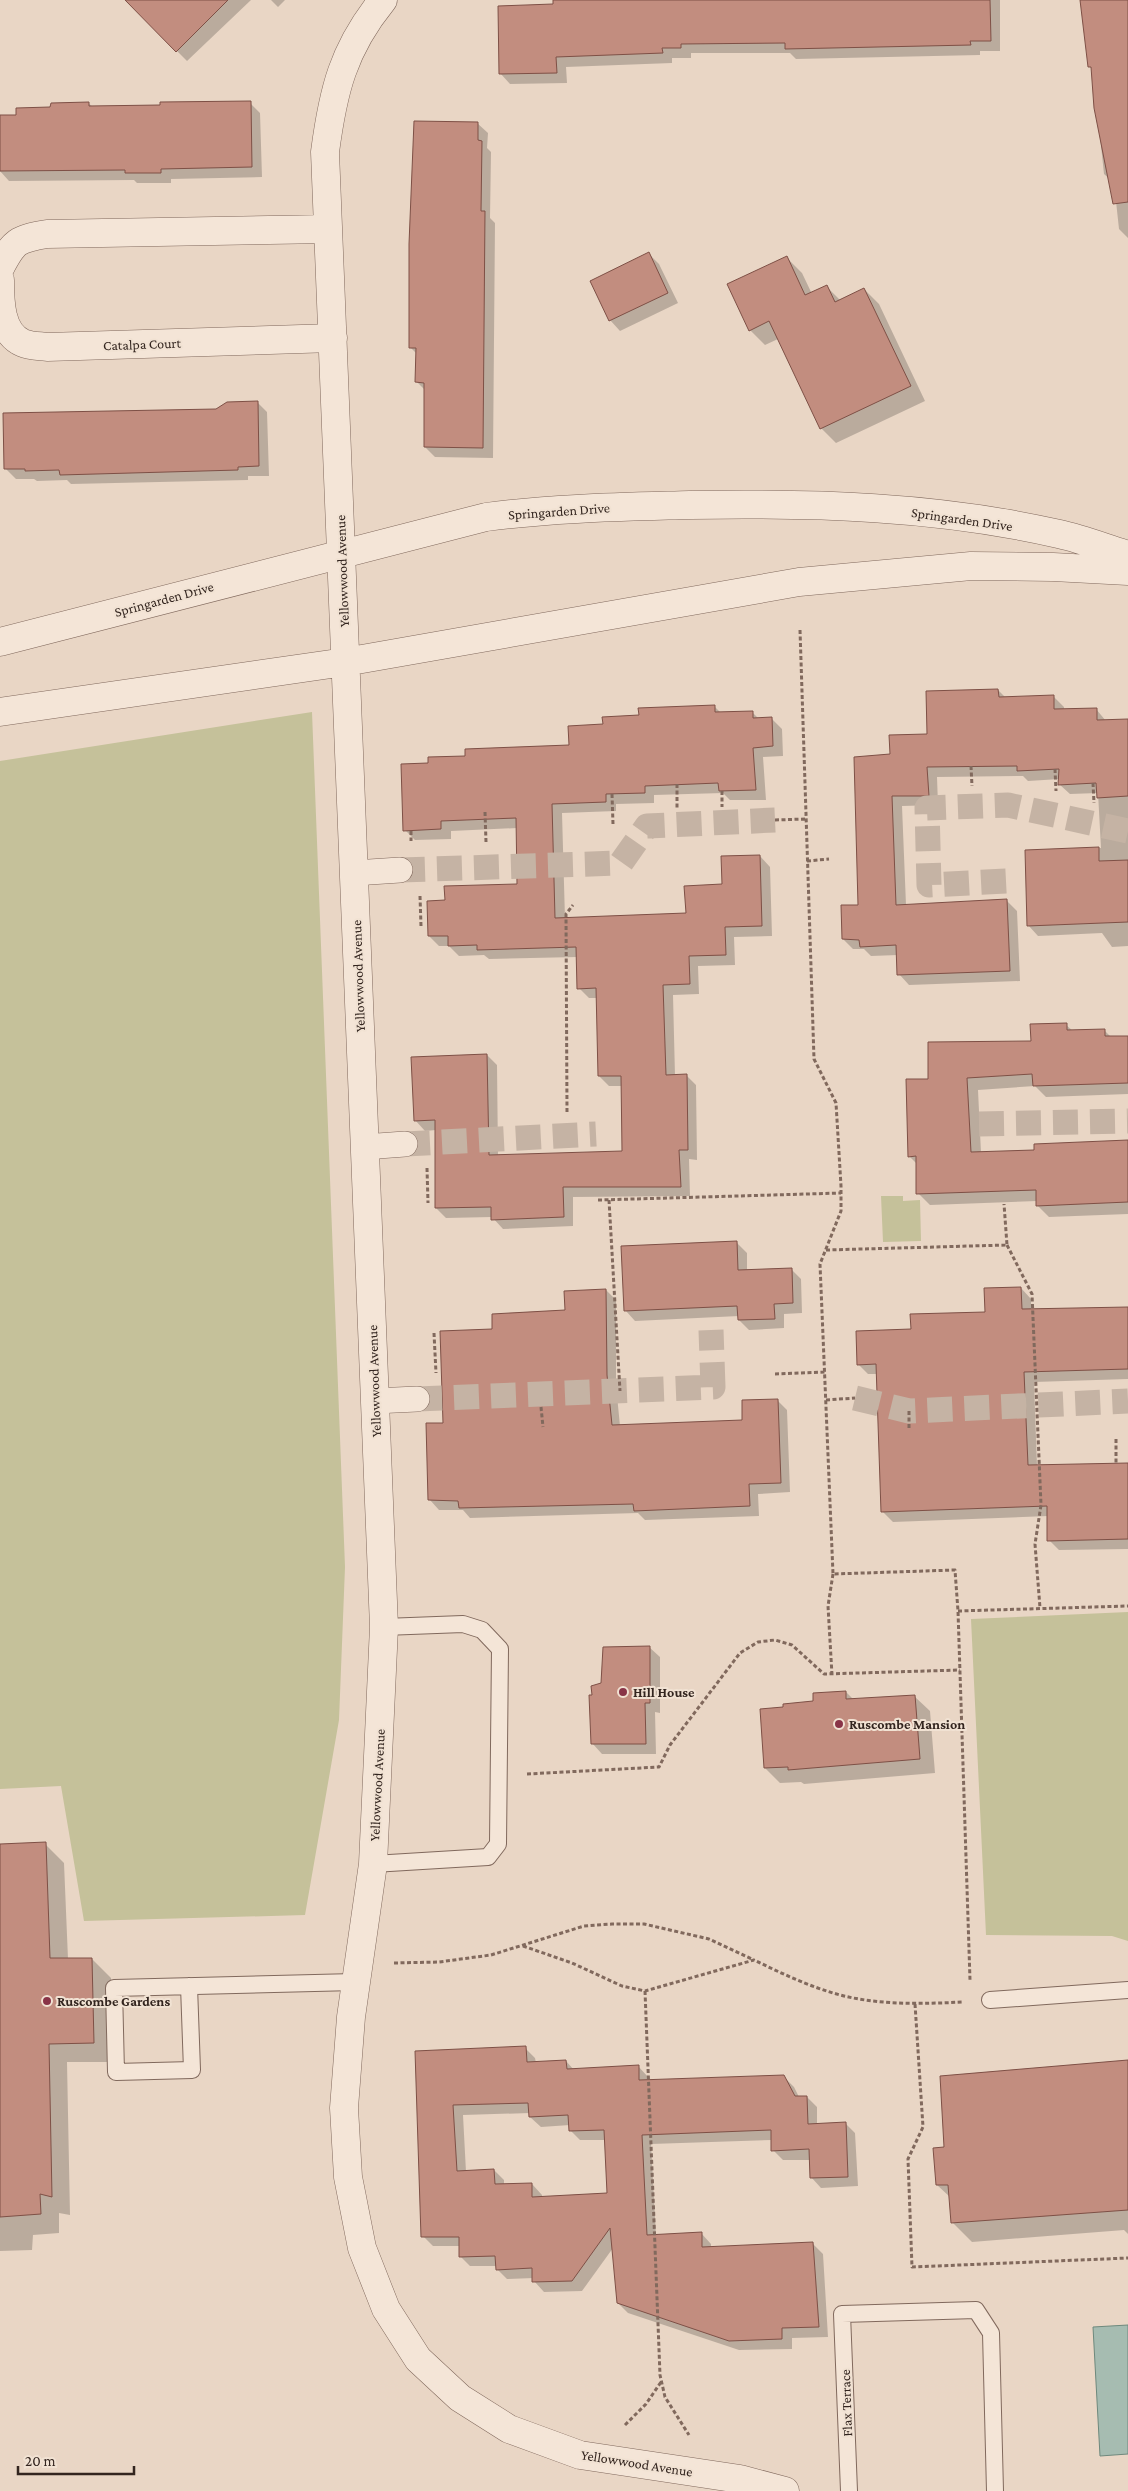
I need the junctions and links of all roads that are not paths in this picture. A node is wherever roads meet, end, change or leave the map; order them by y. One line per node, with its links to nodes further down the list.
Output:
1 (383, 0): 2 (street, Yellowwood Avenue)
2 (328, 229): 3 (street); 5 (street, Yellowwood Avenue)
3 (0, 268)
4 (0, 280): 5 (street, Catalpa Court)
5 (333, 338): 6 (street, Yellowwood Avenue)
6 (341, 553): 7 (street, Springarden Drive); 9 (street, Springarden Drive); 10 (street, Yellowwood Avenue)
7 (1128, 554)
8 (1128, 571): 10 (street)
9 (0, 642)
10 (345, 662): 11 (street); 13 (street, Yellowwood Avenue)
11 (0, 712)
12 (400, 870): 13 (street)
13 (354, 873): 15 (street, Yellowwood Avenue)
14 (405, 1144): 15 (street)
15 (364, 1147): 17 (street, Yellowwood Avenue)
16 (417, 1399): 17 (street)
17 (374, 1401): 18 (street, Yellowwood Avenue)
18 (384, 1627): 19 (street, Yellowwood Avenue); 19 (lane)
19 (373, 1864): 20 (street, Yellowwood Avenue)
20 (355, 1982): 21 (lane); 24 (street, Yellowwood Avenue)
21 (189, 1986): 21 (lane)
22 (1128, 1990): 23 (lane)
23 (990, 2000)
24 (785, 2491)
25 (849, 2491): 26 (lane, Flax Terrace)
26 (995, 2491)

